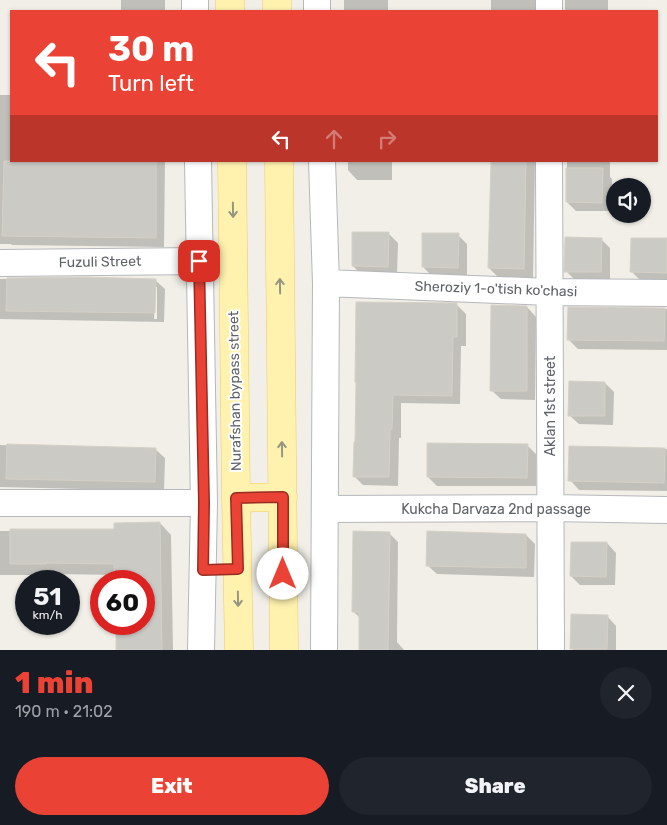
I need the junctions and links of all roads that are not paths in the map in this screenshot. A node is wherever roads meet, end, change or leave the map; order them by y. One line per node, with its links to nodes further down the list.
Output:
1 (198, 162): 6 (street)
2 (232, 162): 12 (main road, Nurafshan bypass street, one-way to 12)
3 (279, 162): 11 (main road, one-way to 3)
4 (322, 162): 8 (street)
5 (549, 162): 9 (street, Aklan 1st street)
6 (199, 261): 7 (street, Fuzuli Street); 14 (street)
7 (0, 263)
8 (326, 283): 9 (street, Sheroziy 1-o'tish ko'chasi); 16 (street)
9 (549, 292): 10 (street, Sheroziy 1-o'tish ko'chasi); 15 (street, Aklan 1st street)
10 (667, 293)
11 (283, 497): 12 (main road); 22 (main road)
12 (236, 498): 18 (main road, Nurafshan bypass street)
13 (0, 503): 14 (street)
14 (204, 503): 19 (street)
15 (550, 508): 16 (street, Kukcha Darvaza 2nd passage); 17 (street, Kukcha Darvaza 2nd passage); 24 (street, Aklan 1st street)
16 (325, 509): 23 (street)
17 (667, 510)
18 (238, 569): 19 (street); 21 (main road, Nurafshan bypass street, one-way to 21)
19 (203, 570): 20 (street)
20 (201, 650)
21 (239, 650)
22 (284, 650)
23 (324, 650)
24 (551, 650)

